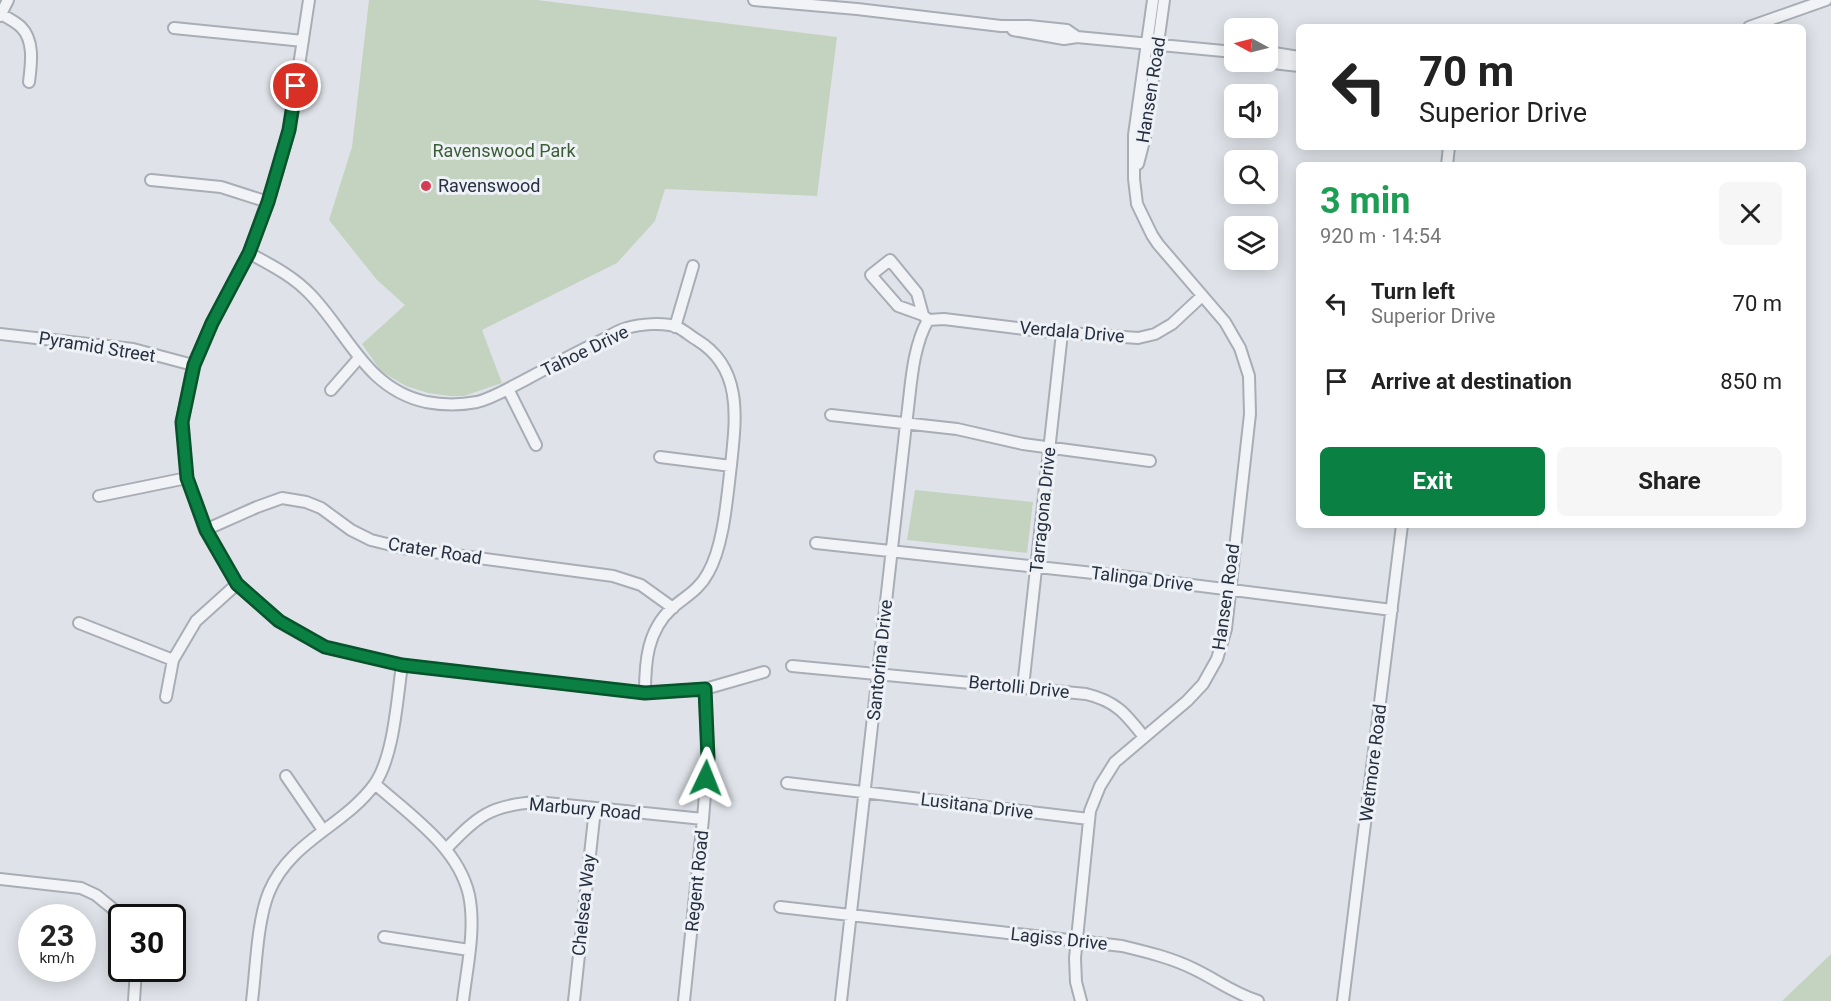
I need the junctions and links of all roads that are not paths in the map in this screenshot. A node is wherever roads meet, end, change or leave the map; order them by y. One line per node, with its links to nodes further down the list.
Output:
1 (8, 0): 7 (street)
2 (309, 0): 10 (street)
3 (754, 0): 11 (street)
4 (1153, 0): 11 (street, Hansen Road)
5 (1164, 0): 11 (street, Hansen Road)
6 (1826, 0): 8 (street)
7 (1, 15): 17 (street)
8 (1758, 24)
9 (174, 28): 10 (street)
10 (303, 41): 19 (street)
11 (1153, 45): 12 (street); 22 (street, Hansen Road)
12 (1224, 52)
13 (1278, 54): 14 (street)
14 (1296, 57)
15 (1278, 64): 16 (street)
16 (1296, 66)
17 (28, 82)
18 (151, 180): 19 (street)
19 (268, 202): 20 (street)
20 (249, 253): 27 (street, Tahoe Drive); 28 (street)
21 (693, 266): 24 (street)
22 (1202, 296): 25 (street, Verdala Drive); 46 (street, Hansen Road)
23 (926, 317): 23 (street); 25 (street, Verdala Drive); 32 (street, Santorina Drive)
24 (675, 327): 29 (street, Tahoe Drive); 37 (street, Tahoe Drive)
25 (1062, 333): 34 (street, Tarragona Drive)
26 (0, 334): 28 (street, Pyramid Street)
27 (359, 358): 29 (street, Tahoe Drive); 30 (street)
28 (194, 365): 38 (street)
29 (508, 389): 33 (street)
30 (331, 390)
31 (831, 415): 32 (street)
32 (906, 424): 34 (street); 43 (street, Santorina Drive)
33 (536, 445)
34 (1050, 447): 36 (street); 44 (street, Tarragona Drive)
35 (660, 457): 37 (street)
36 (1150, 461)
37 (731, 465): 47 (street, Tahoe Drive)
38 (187, 478): 39 (street); 41 (street)
39 (99, 496)
40 (1402, 528): 48 (street, Wetmore Road)
41 (206, 530): 45 (street); 47 (street, Crater Road)
42 (816, 543): 43 (street, Talinga Drive)
43 (892, 552): 44 (street, Talinga Drive); 54 (street, Santorina Drive)
44 (1036, 567): 46 (street, Talinga Drive); 55 (street, Tarragona Drive)
45 (237, 584): 50 (street); 51 (street)
46 (1229, 590): 48 (street, Talinga Drive); 59 (street, Hansen Road)
47 (673, 608): 57 (street, Tahoe Drive)
48 (1392, 610): 85 (street, Wetmore Road)
49 (79, 623): 50 (street)
50 (173, 660): 58 (street)
51 (402, 665): 57 (street); 62 (street)
52 (792, 666): 54 (street, Bertolli Drive)
53 (764, 672): 56 (street)
54 (877, 675): 55 (street, Bertolli Drive); 63 (street, Santorina Drive)
55 (1023, 687): 59 (street, Bertolli Drive)
56 (705, 689): 57 (street); 65 (street, Regent Road)
57 (645, 693)
58 (166, 697)
59 (1144, 736): 66 (street, Hansen Road)
60 (286, 776): 67 (street)
61 (787, 783): 63 (street, Lusitana Drive)
62 (375, 784): 67 (street); 68 (street)
63 (866, 792): 66 (street, Lusitana Drive); 72 (street, Santorina Drive)
64 (595, 809): 65 (street, Marbury Road); 68 (street, Marbury Road); 80 (street, Chelsea Way)
65 (703, 819): 81 (street, Regent Road)
66 (1089, 819): 74 (street, Hansen Road)
67 (323, 830): 78 (street)
68 (446, 849): 75 (street)
69 (0, 879): 70 (street)
70 (108, 905)
71 (780, 907): 72 (street, Lagiss Drive)
72 (851, 916): 74 (street, Lagiss Drive); 82 (street, Santorina Drive)
73 (384, 937): 75 (street)
74 (1076, 941): 83 (street, Hansen Road); 84 (street, Lagiss Drive)
75 (469, 950): 79 (street)
76 (135, 982): 77 (street)
77 (134, 1001)
78 (252, 1001)
79 (463, 1001)
80 (574, 1001)
81 (684, 1001)
82 (841, 1001)
83 (1081, 1001)
84 (1258, 1001)
85 (1343, 1001)

